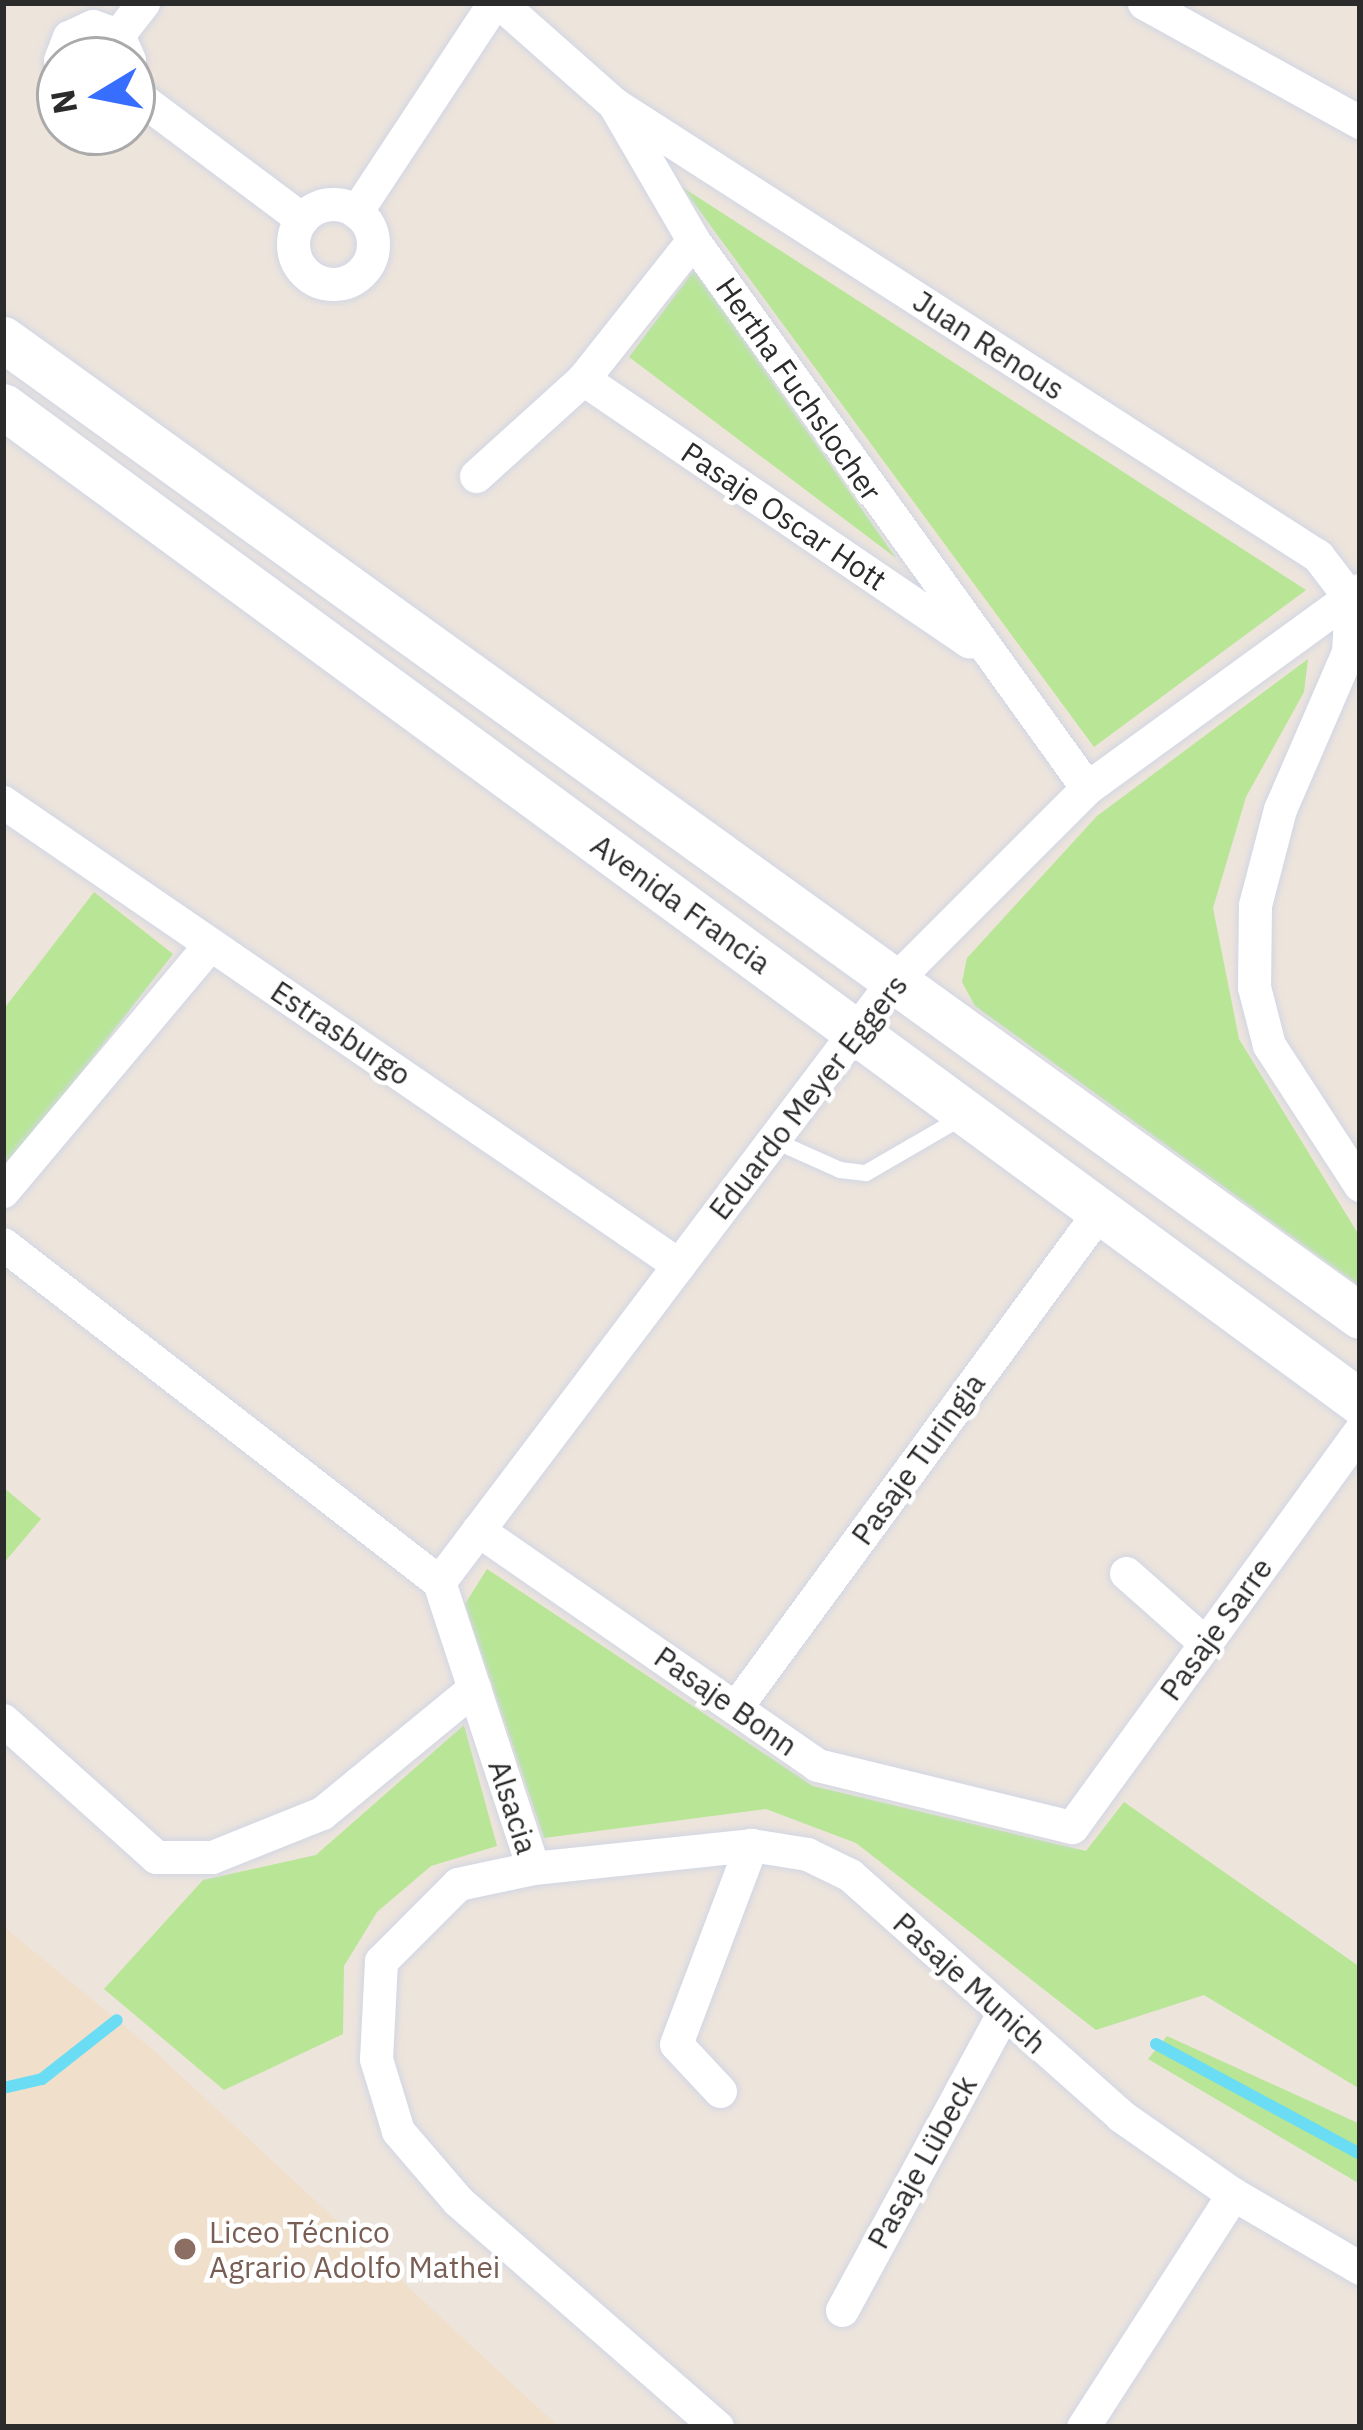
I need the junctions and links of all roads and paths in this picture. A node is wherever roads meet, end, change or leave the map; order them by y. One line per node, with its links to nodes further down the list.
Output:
1 (142, 3): 4 (street)
2 (497, 3): 5 (street, Hertha Fuchslocher); 8 (street)
3 (1144, 3): 7 (street)
4 (129, 36)
5 (614, 104): 10 (street, Hertha Fuchslocher); 15 (street, Juan Renous)
6 (156, 110): 9 (street)
7 (1356, 110)
8 (356, 212): 9 (street); 9 (street)
9 (302, 219)
10 (693, 240): 12 (street); 16 (street, Hertha Fuchslocher)
11 (3, 339): 20 (main road, Avenida Francia)
12 (583, 379): 14 (street); 16 (street, Pasaje Oscar Hott)
13 (3, 406): 21 (main road, Avenida Francia)
14 (476, 476)
15 (1356, 594): 17 (street, Eduardo Meyer Eggers); 24 (street)
16 (985, 652): 17 (street, Hertha Fuchslocher)
17 (1088, 788): 20 (street, Eduardo Meyer Eggers)
18 (3, 802): 19 (street, Estrasburgo)
19 (211, 944): 25 (street); 29 (street, Estrasburgo)
20 (891, 984): 21 (street, Eduardo Meyer Eggers); 28 (main road, Avenida Francia)
21 (855, 1031): 22 (main road, Avenida Francia); 23 (street, Eduardo Meyer Eggers)
22 (968, 1114): 23 (lane); 26 (main road, Avenida Francia)
23 (773, 1140): 29 (street, Eduardo Meyer Eggers)
24 (1360, 1185)
25 (3, 1191)
26 (1100, 1211): 30 (main road, Avenida Francia); 39 (street, Pasaje Turingia)
27 (3, 1244): 36 (street)
28 (1260, 1246): 30 (main road); 31 (main road, Avenida Francia)
29 (679, 1265): 34 (street, Eduardo Meyer Eggers)
30 (1226, 1303): 32 (main road, Avenida Francia)
31 (1360, 1316)
32 (1360, 1402)
33 (1360, 1430): 37 (street, Pasaje Sarre)
34 (478, 1530): 36 (street, Eduardo Meyer Eggers); 39 (street, Pasaje Bonn)
35 (1126, 1573): 37 (street)
36 (439, 1582): 38 (street, Alsacia)
37 (1205, 1643): 41 (street, Pasaje Sarre)
38 (474, 1688): 40 (street); 43 (street, Alsacia)
39 (736, 1707): 41 (street, Pasaje Bonn)
40 (3, 1720)
41 (1072, 1827)
42 (751, 1845): 43 (street, Pasaje Munich); 44 (street, Pasaje Munich); 45 (street)
43 (533, 1868): 49 (street, Alsacia)
44 (1003, 2014): 46 (street, Pasaje Munich); 48 (street, Pasaje Lübeck)
45 (720, 2091)
46 (1233, 2194): 47 (street, Pasaje Munich); 50 (street)
47 (1360, 2268)
48 (842, 2310)
49 (717, 2427)
50 (1083, 2427)

